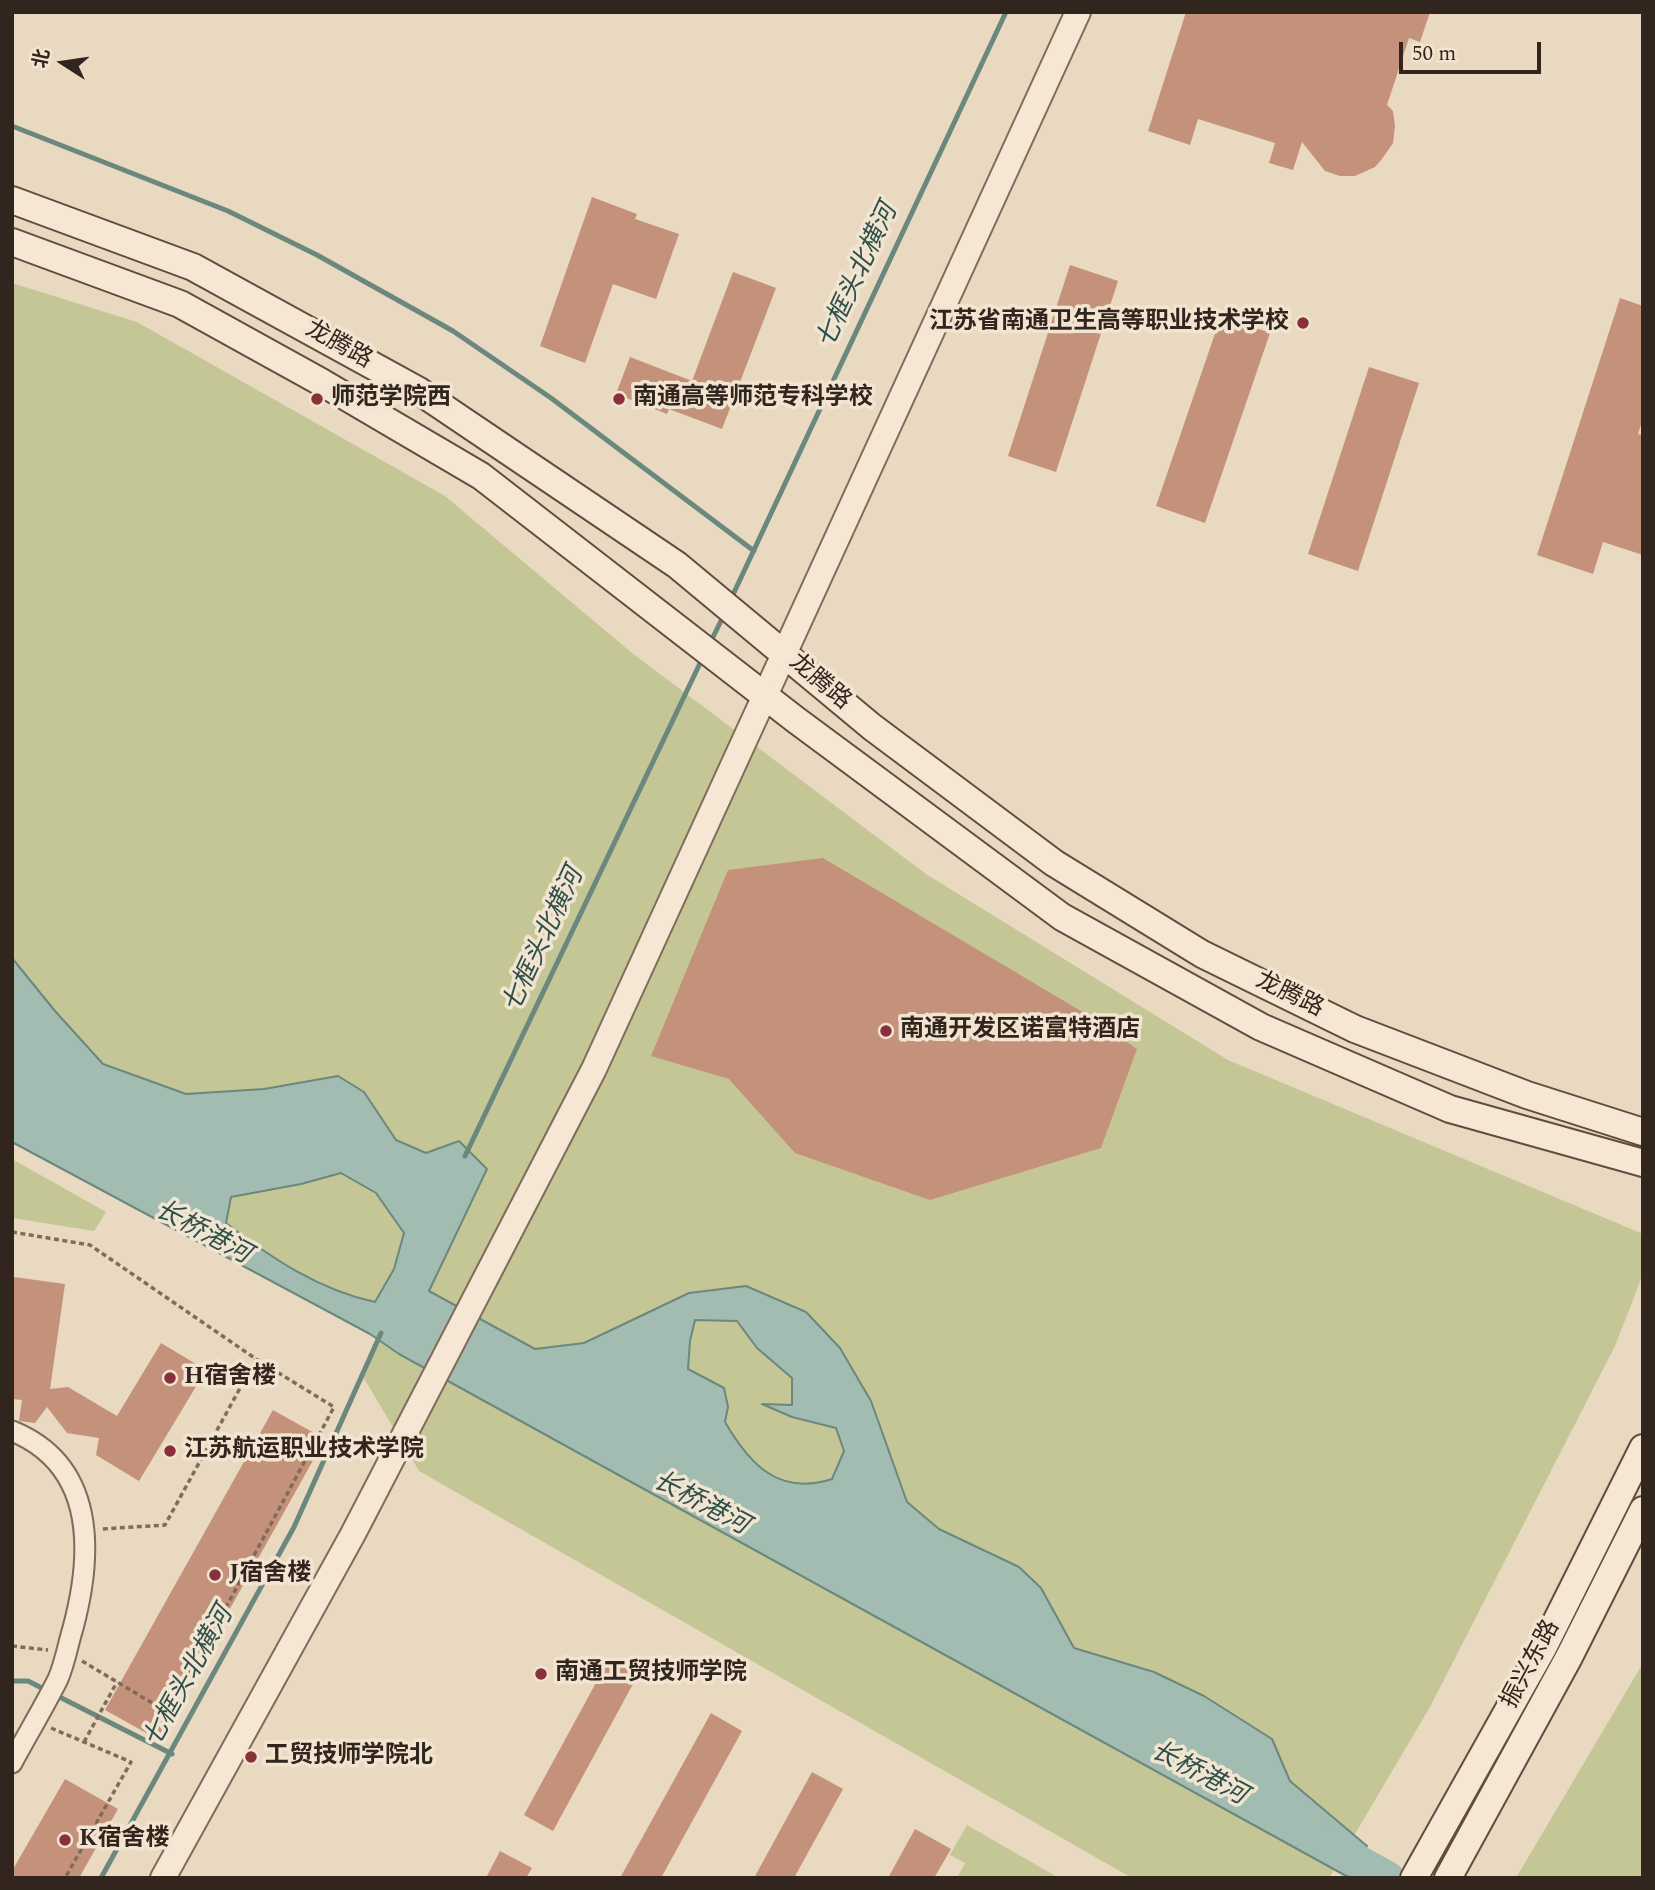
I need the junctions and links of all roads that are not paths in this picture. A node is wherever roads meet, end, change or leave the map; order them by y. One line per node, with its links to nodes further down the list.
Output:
1 (1078, 12): 4 (street)
2 (12, 200): 4 (main road, 龙腾路)
3 (12, 242): 5 (main road, 龙腾路)
4 (783, 652): 5 (street); 6 (main road, 龙腾路)
5 (763, 694): 7 (main road, 龙腾路); 12 (street)
6 (1643, 1132)
7 (1643, 1163)
8 (12, 1431): 11 (street)
9 (1643, 1448): 13 (main road, 振兴东路)
10 (1643, 1510): 14 (main road, 振兴东路)
11 (12, 1763)
12 (163, 1878)
13 (1414, 1878)
14 (1448, 1878)

